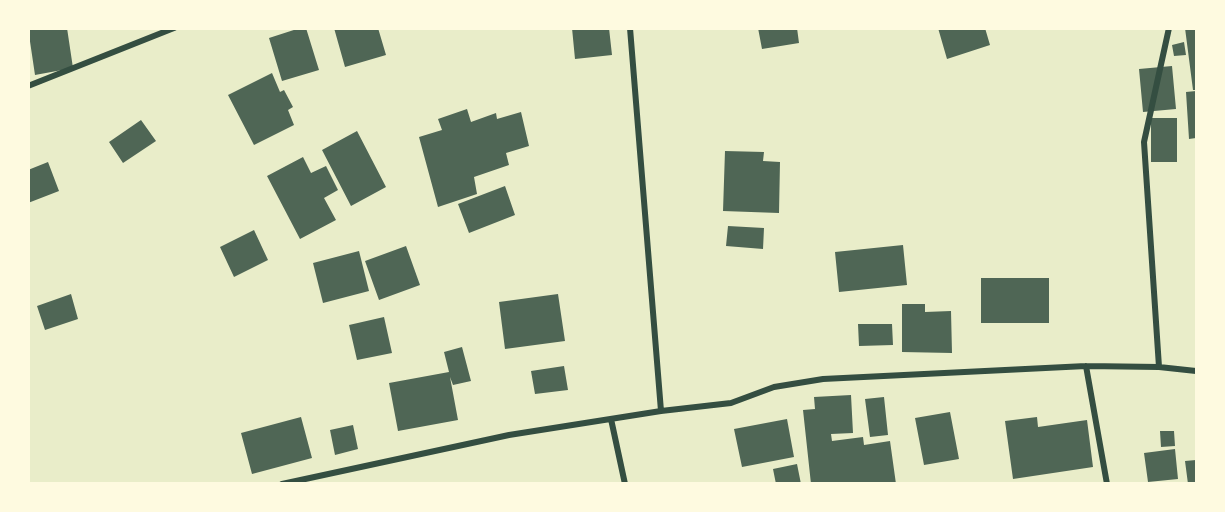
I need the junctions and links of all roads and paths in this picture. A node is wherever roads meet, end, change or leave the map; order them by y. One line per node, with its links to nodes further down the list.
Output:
1 (174, 28): 4 (street)
2 (630, 28): 8 (street)
3 (1169, 28): 6 (street)
4 (28, 86)
5 (1086, 366): 6 (street); 8 (street); 12 (street)
6 (1159, 367): 7 (street)
7 (1197, 371)
8 (662, 411): 9 (street)
9 (611, 419): 10 (street); 11 (street)
10 (282, 483)
11 (626, 483)
12 (1107, 483)

